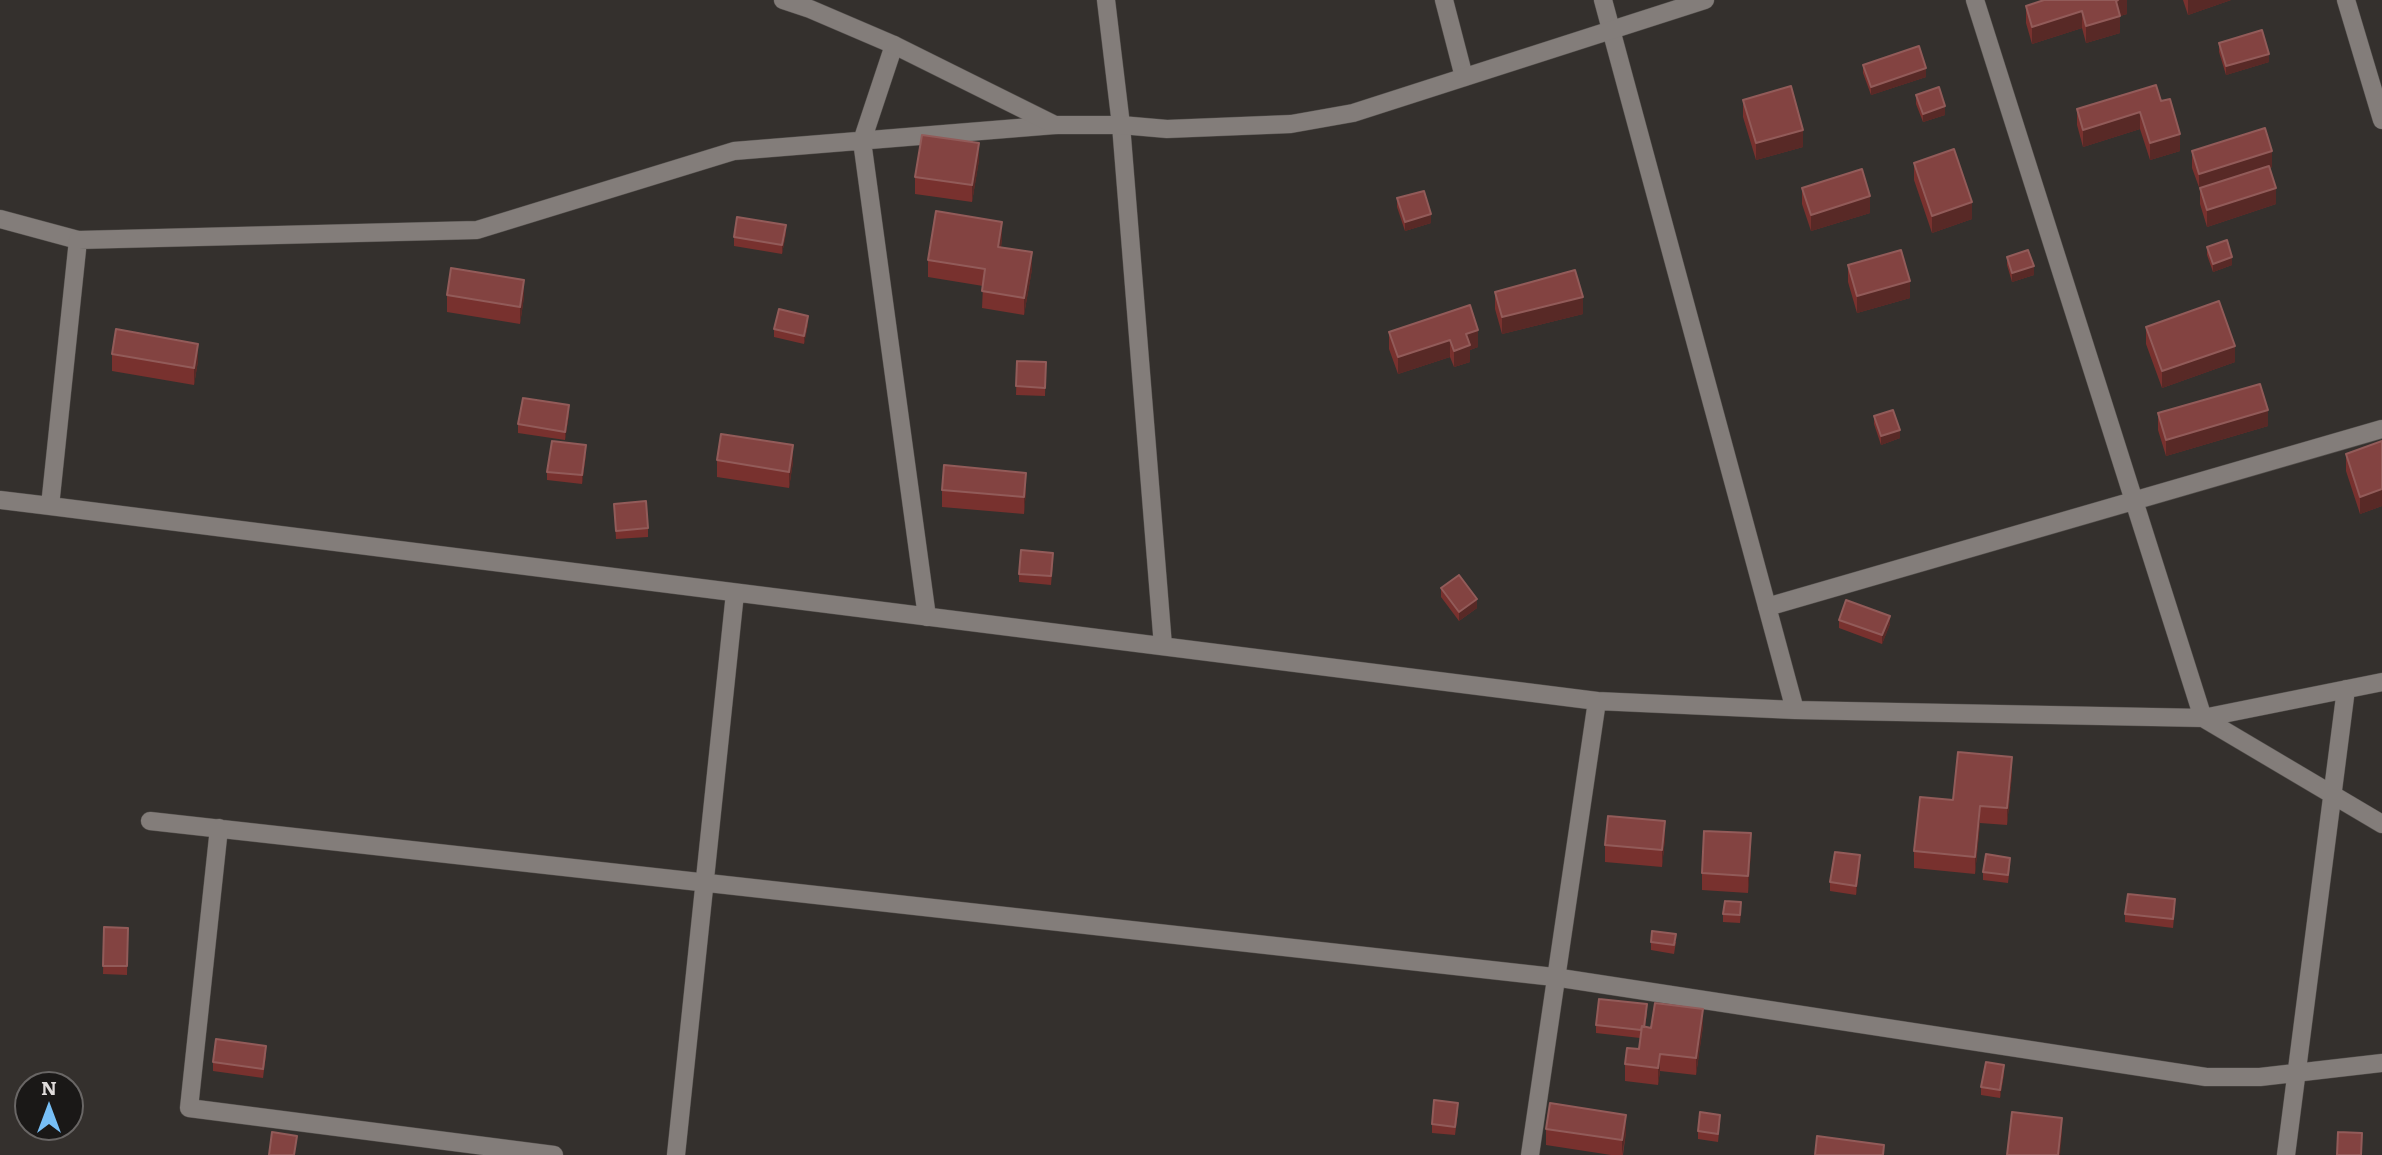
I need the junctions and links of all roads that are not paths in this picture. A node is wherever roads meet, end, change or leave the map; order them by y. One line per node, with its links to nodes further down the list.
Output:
1 (783, 0): 9 (street)
2 (1106, 0): 13 (street)
3 (1444, 0): 10 (street)
4 (1603, 0): 8 (street)
5 (1705, 0): 8 (street)
6 (1975, 0): 19 (street)
7 (2346, 0): 11 (street)
8 (1611, 30): 10 (street); 22 (street)
9 (894, 45): 12 (street); 14 (street)
10 (1464, 77): 13 (street)
11 (2382, 120)
12 (1055, 125): 13 (street); 14 (street)
13 (1121, 125): 24 (street)
14 (862, 141): 16 (street); 23 (street)
15 (0, 219): 16 (street)
16 (78, 240): 20 (street)
17 (2382, 429): 19 (street)
18 (0, 500): 20 (street)
19 (2134, 501): 22 (street); 29 (street)
20 (50, 506): 21 (street)
21 (735, 593): 23 (street); 34 (street)
22 (1767, 607): 28 (street)
23 (927, 617): 24 (street)
24 (1163, 646): 27 (street)
25 (2382, 682): 26 (street)
26 (2346, 689): 29 (street); 30 (street)
27 (1597, 701): 28 (street); 35 (street)
28 (1795, 710): 29 (street)
29 (2203, 718): 30 (street)
30 (2332, 794): 32 (street); 37 (street)
31 (150, 821): 33 (street)
32 (2382, 824)
33 (219, 828): 34 (street); 38 (street)
34 (705, 883): 35 (street); 39 (street)
35 (1554, 977): 37 (street); 40 (street)
36 (2382, 1063): 37 (street)
37 (2296, 1073): 41 (street)
38 (554, 1155)
39 (676, 1155)
40 (1530, 1155)
41 (2286, 1155)

